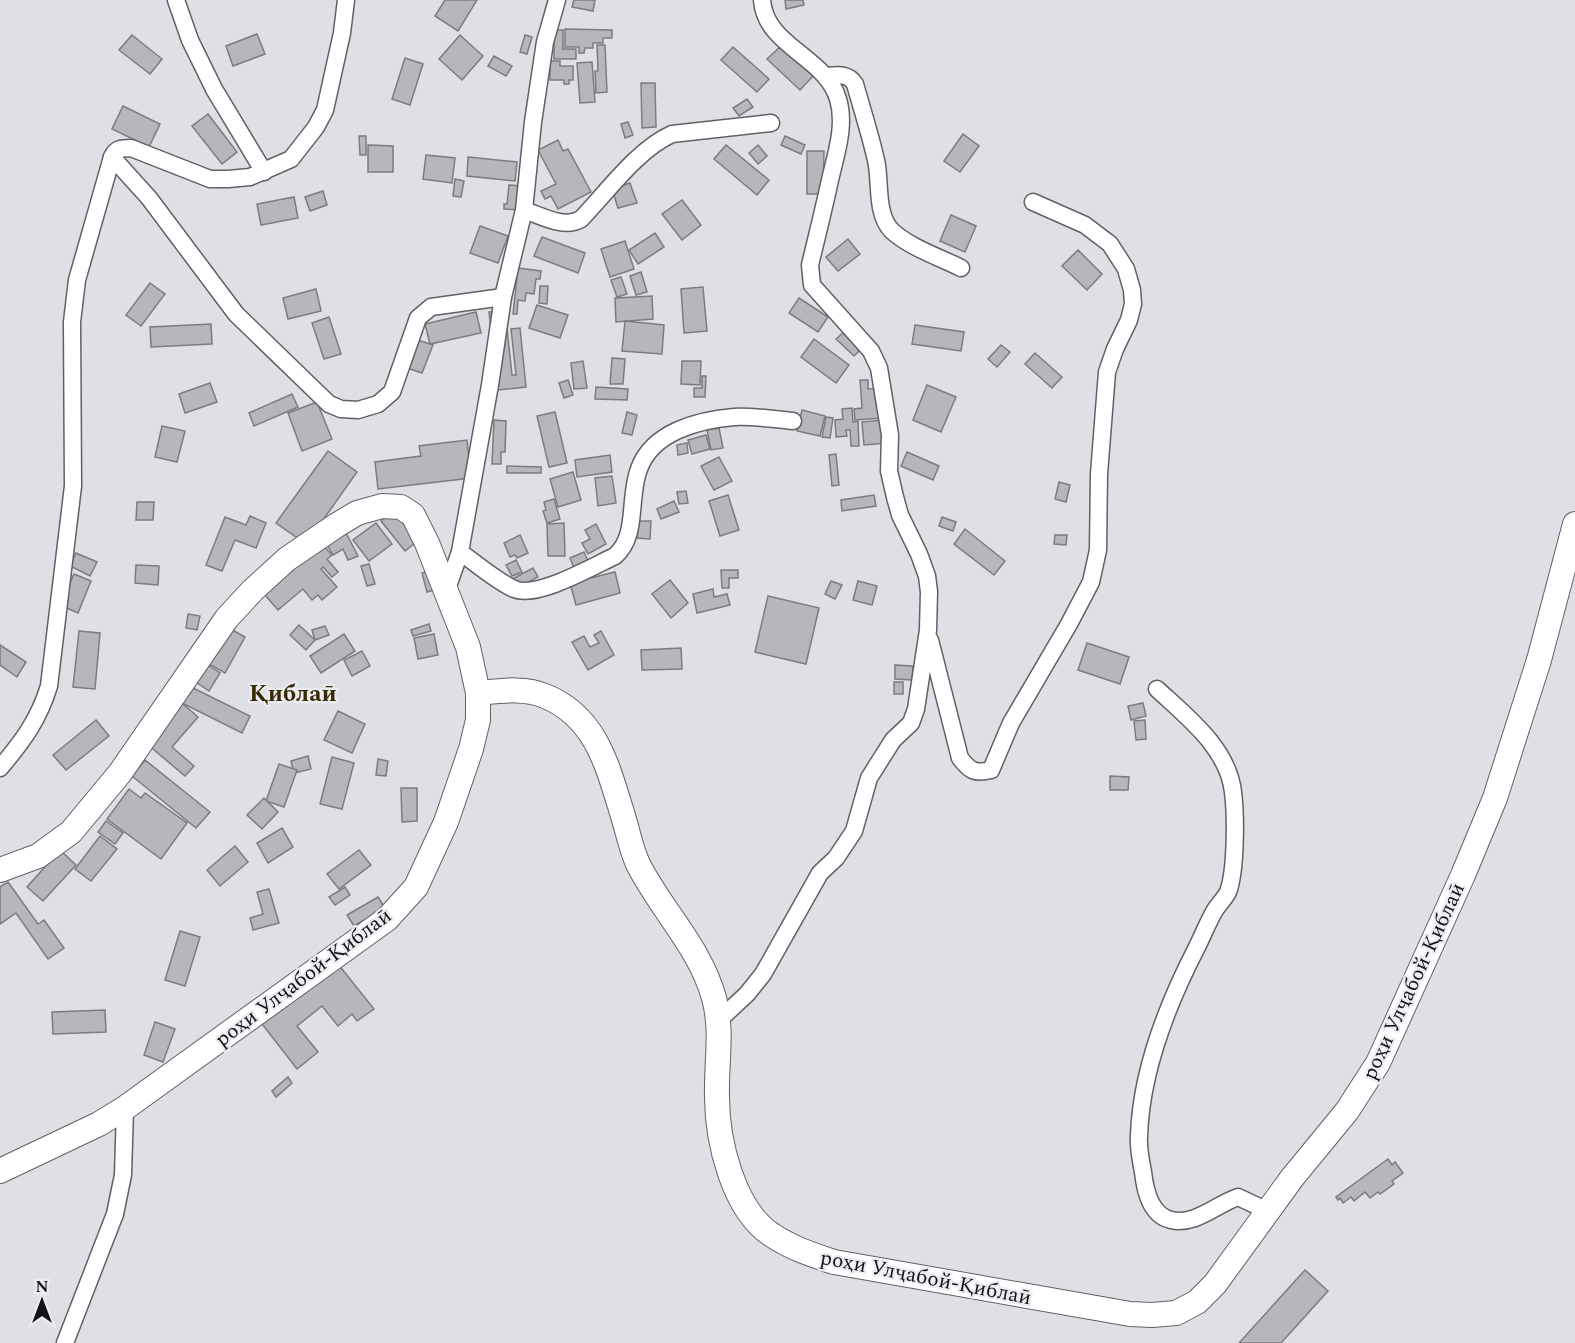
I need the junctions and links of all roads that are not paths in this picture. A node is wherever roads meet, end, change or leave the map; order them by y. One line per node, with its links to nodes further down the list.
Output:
1 (176, 0): 8 (street)
2 (346, 0): 8 (street)
3 (557, 0): 10 (street)
4 (762, 0): 5 (street)
5 (826, 76): 11 (street); 17 (street)
6 (771, 123): 10 (street)
7 (112, 157): 8 (street); 12 (street); 20 (street)
8 (264, 172)
9 (1033, 202): 17 (street)
10 (524, 210): 12 (street)
11 (961, 268)
12 (503, 297): 15 (street)
13 (794, 421): 15 (street)
14 (1575, 524): 25 (street, роҳи Улҷабой-Қиблаӣ)
15 (460, 552): 16 (street)
16 (447, 588): 19 (street); 21 (street)
17 (928, 630): 22 (street)
18 (1157, 689): 25 (street)
19 (478, 693): 22 (street, роҳи Улҷабой-Қиблаӣ); 23 (street, роҳи Улҷабой-Қиблаӣ)
20 (0, 768)
21 (0, 870)
22 (719, 1020): 25 (street, роҳи Улҷабой-Қиблаӣ)
23 (125, 1108): 24 (street, роҳи Улҷабой-Қиблаӣ); 26 (street)
24 (0, 1171)
25 (1268, 1211)
26 (65, 1343)

